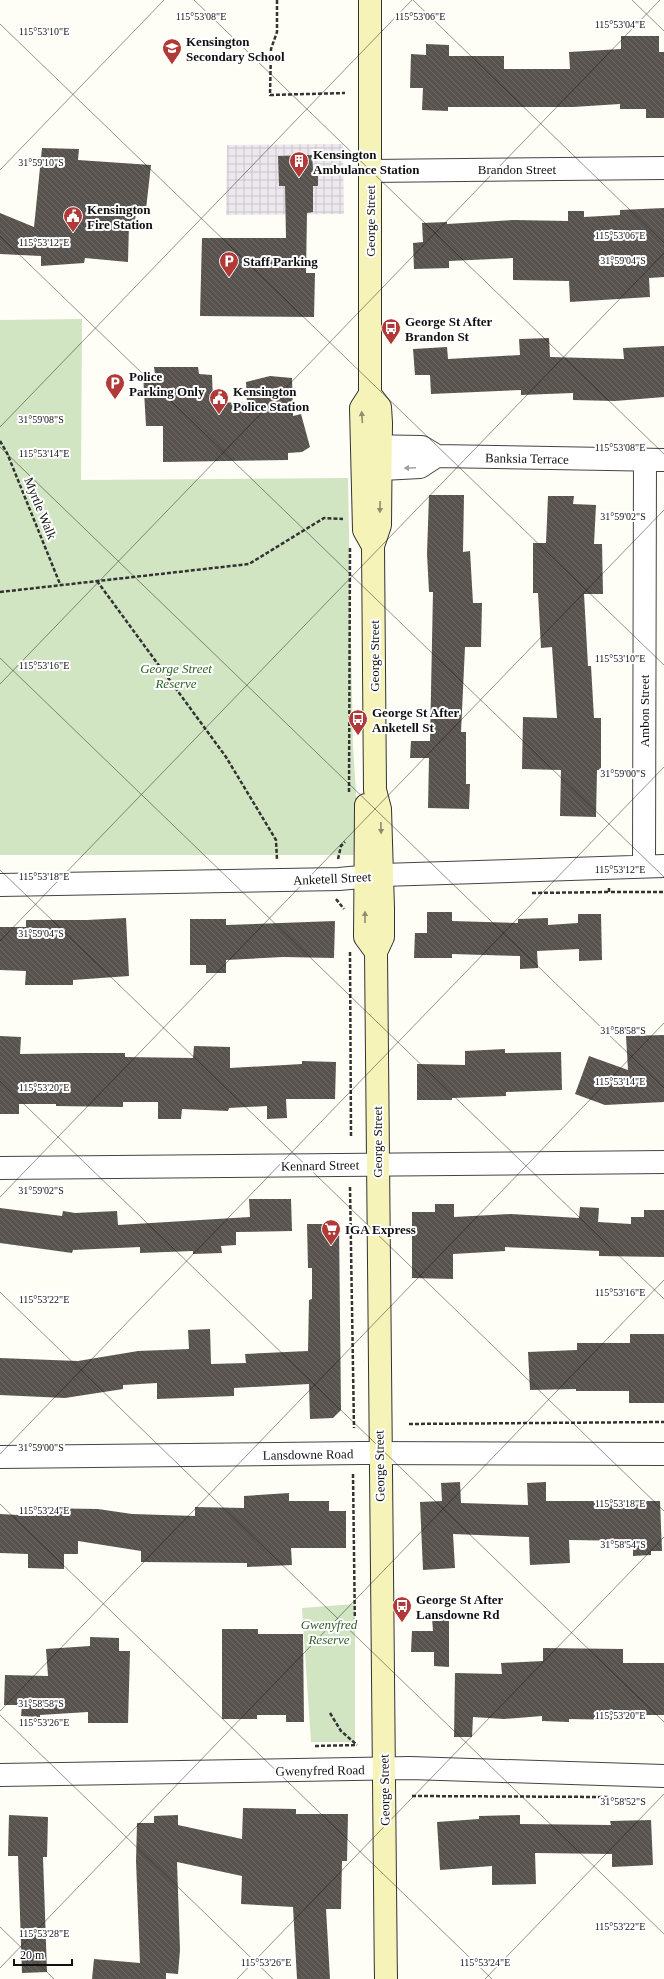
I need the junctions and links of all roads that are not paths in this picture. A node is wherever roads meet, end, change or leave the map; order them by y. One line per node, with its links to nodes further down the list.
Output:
1 (370, 0): 3 (main road, George Street)
2 (664, 168): 3 (street, Brandon Street)
3 (370, 171): 4 (main road, George Street)
4 (372, 446): 5 (street, Banksia Terrace); 7 (main road, George Street)
5 (437, 456): 6 (street, Banksia Terrace); 7 (street, one-way to 7)
6 (655, 460): 8 (street, Ambon Street)
7 (372, 469): 9 (main road, George Street)
8 (654, 866): 9 (street, Anketell Street)
9 (374, 876): 10 (street, Anketell Street); 12 (main road, George Street)
10 (0, 885)
11 (664, 1162): 12 (street, Kennard Street)
12 (377, 1164): 13 (street, Kennard Street); 14 (main road, George Street)
13 (0, 1168)
14 (379, 1454): 15 (street, Lansdowne Road); 16 (street, Lansdowne Road); 17 (main road, George Street)
15 (664, 1454)
16 (0, 1457)
17 (384, 1769): 18 (street, Gwenyfred Road); 19 (street, Gwenyfred Road); 20 (main road, George Street)
18 (0, 1775)
19 (664, 1776)
20 (386, 1979)

